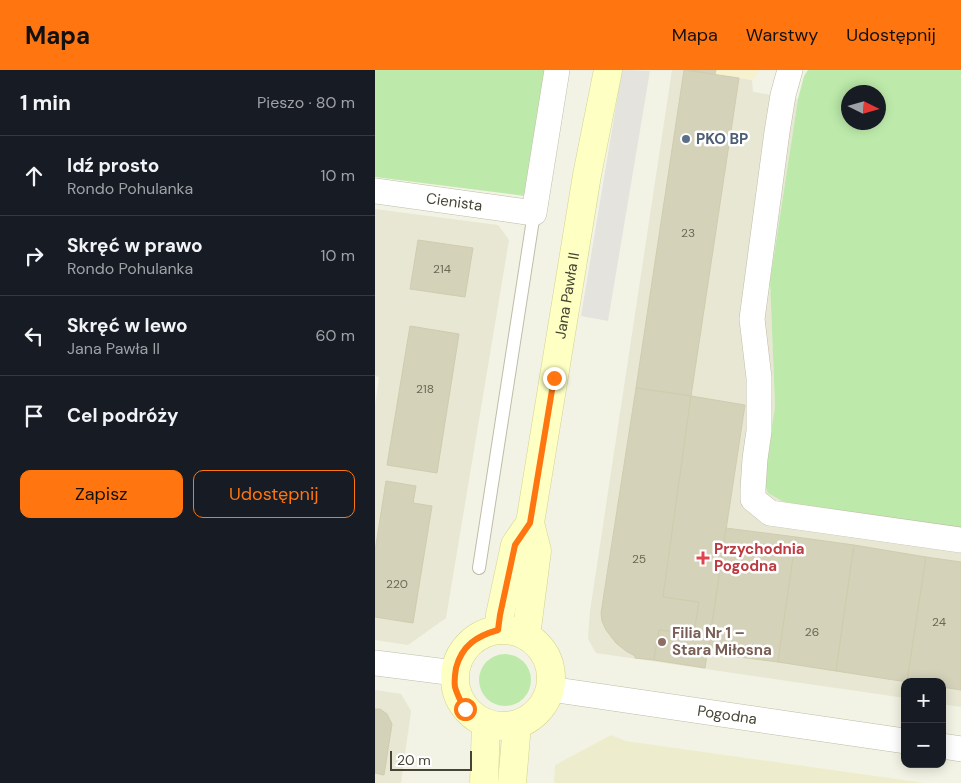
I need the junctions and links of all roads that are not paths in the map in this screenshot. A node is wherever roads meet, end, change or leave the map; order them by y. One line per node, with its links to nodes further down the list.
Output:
1 (557, 70): 5 (street)
2 (608, 70): 6 (street, Jana Pawła II)
3 (791, 70): 7 (street)
4 (375, 191): 5 (street, Cienista)
5 (534, 213): 8 (lane)
6 (530, 523): 9 (street, Jana Pawła II); 10 (street, Jana Pawła II)
7 (961, 540)
8 (479, 568)
9 (498, 630): 10 (street); 12 (street)
10 (526, 636): 13 (street)
11 (375, 663): 12 (street)
12 (455, 673): 14 (street)
13 (550, 689): 15 (street); 16 (street, Pogodna)
14 (486, 724): 15 (street); 19 (street)
15 (517, 725): 20 (street)
16 (901, 740)
17 (946, 747): 18 (street)
18 (961, 749)
19 (485, 783)
20 (512, 783)

